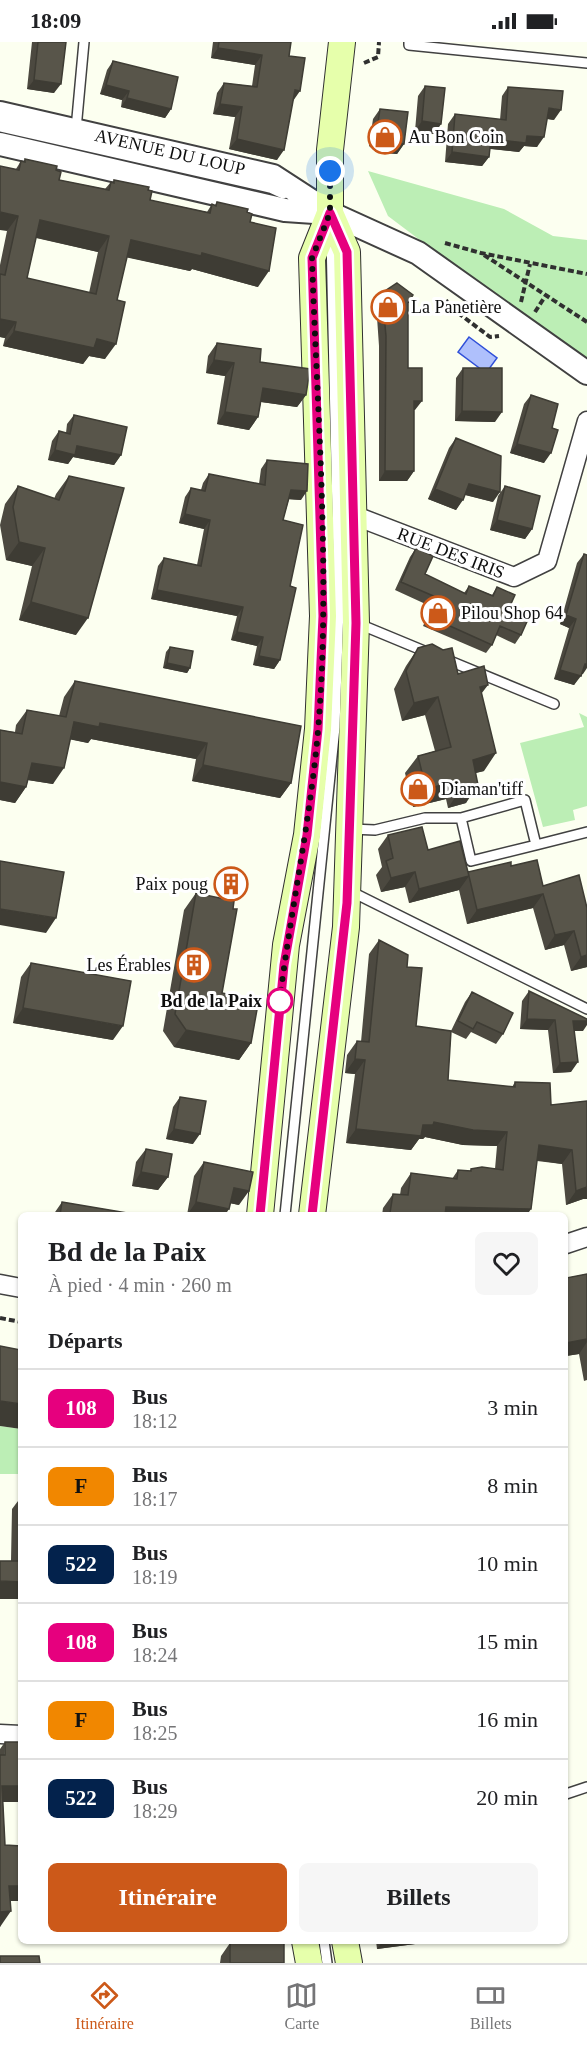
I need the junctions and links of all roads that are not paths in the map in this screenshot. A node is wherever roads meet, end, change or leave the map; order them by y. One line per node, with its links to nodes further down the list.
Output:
1 (84, 42): 8 (lane)
2 (342, 42): 10 (main road)
3 (409, 42): 4 (lane)
4 (480, 47): 5 (lane)
5 (587, 63)
6 (0, 113): 8 (street, AVENUE DU LOUP)
7 (0, 127): 10 (lane)
8 (75, 130): 10 (street, AVENUE DU LOUP)
9 (0, 144): 10 (street, AVENUE DU LOUP)
10 (330, 213): 11 (street, AVENUE DU LOUP); 13 (main road); 14 (main road); 15 (lane)
11 (587, 373)
12 (587, 421): 14 (street, RUE DES IRIS)
13 (320, 502): 15 (lane); 23 (main road)
14 (353, 515): 15 (main road)
15 (347, 615): 16 (lane); 18 (main road); 24 (lane)
16 (554, 704)
17 (460, 818): 18 (lane); 20 (lane); 20 (lane)
18 (349, 828): 21 (main road)
19 (587, 832): 20 (lane)
20 (536, 845)
21 (347, 890): 22 (lane); 25 (main road)
22 (587, 1009)
23 (260, 1212)
24 (285, 1212)
25 (312, 1212)
26 (587, 1237): 27 (street)
27 (568, 1243)
28 (0, 1284): 29 (street)
29 (18, 1287)
30 (0, 1734): 31 (street)
31 (18, 1734)
32 (587, 1787): 33 (lane)
33 (568, 1793)
34 (306, 1944): 37 (main road)
35 (324, 1944): 38 (lane)
36 (346, 1944): 39 (main road)
37 (309, 1963)
38 (327, 1963)
39 (349, 1963)

